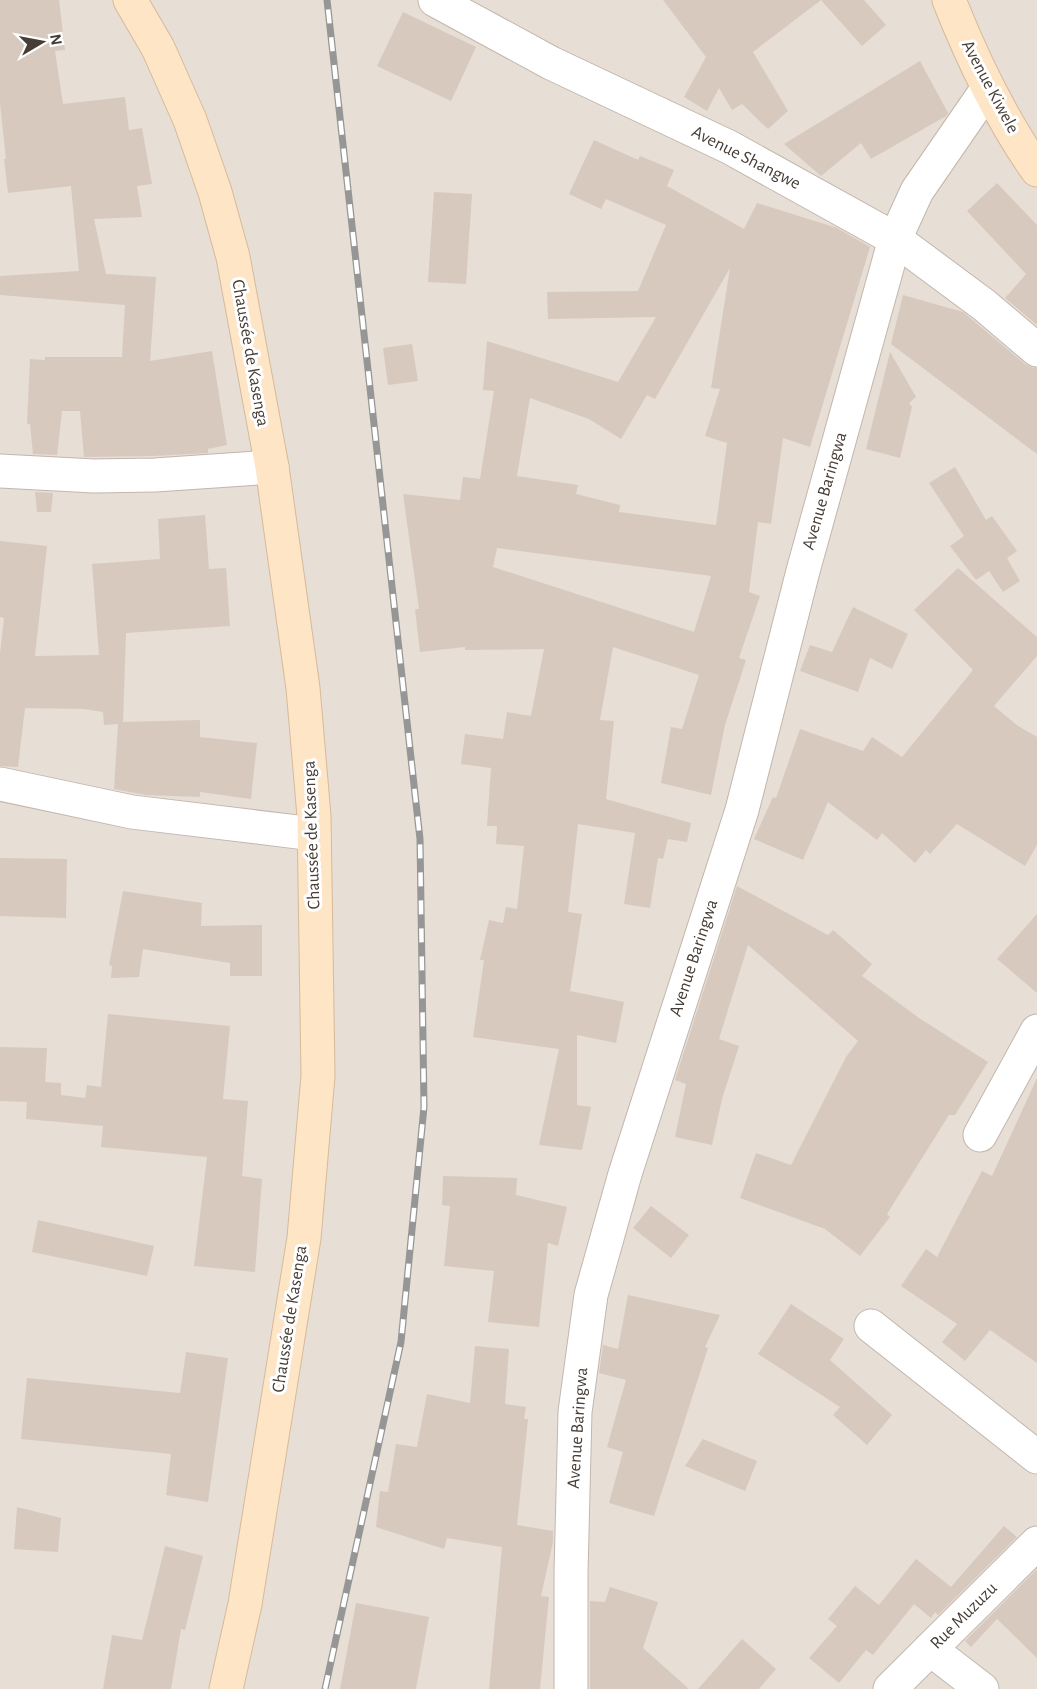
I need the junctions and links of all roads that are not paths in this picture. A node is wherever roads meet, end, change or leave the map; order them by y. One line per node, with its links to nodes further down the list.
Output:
1 (130, 0): 8 (main road, Chaussée de Kasenga)
2 (435, 0): 6 (street, Avenue Shangwe)
3 (949, 0): 4 (main road, Avenue Kiwele)
4 (988, 88): 5 (main road, Avenue Kiwele); 6 (street, Avenue Baringwa)
5 (1037, 170)
6 (895, 239): 7 (street, Avenue Shangwe); 19 (street, Avenue Baringwa)
7 (1037, 350)
8 (272, 467): 9 (street); 11 (main road, Chaussée de Kasenga)
9 (0, 471)
10 (0, 784): 11 (street)
11 (315, 834): 18 (main road, Chaussée de Kasenga)
12 (1037, 1031): 13 (street)
13 (980, 1135)
14 (871, 1326): 15 (street)
15 (1037, 1457)
16 (1037, 1543): 17 (street, Rue Muzuzu)
17 (930, 1649): 20 (street, Rue Muzuzu); 21 (street)
18 (226, 1689)
19 (570, 1689)
20 (890, 1689)
21 (982, 1689)

